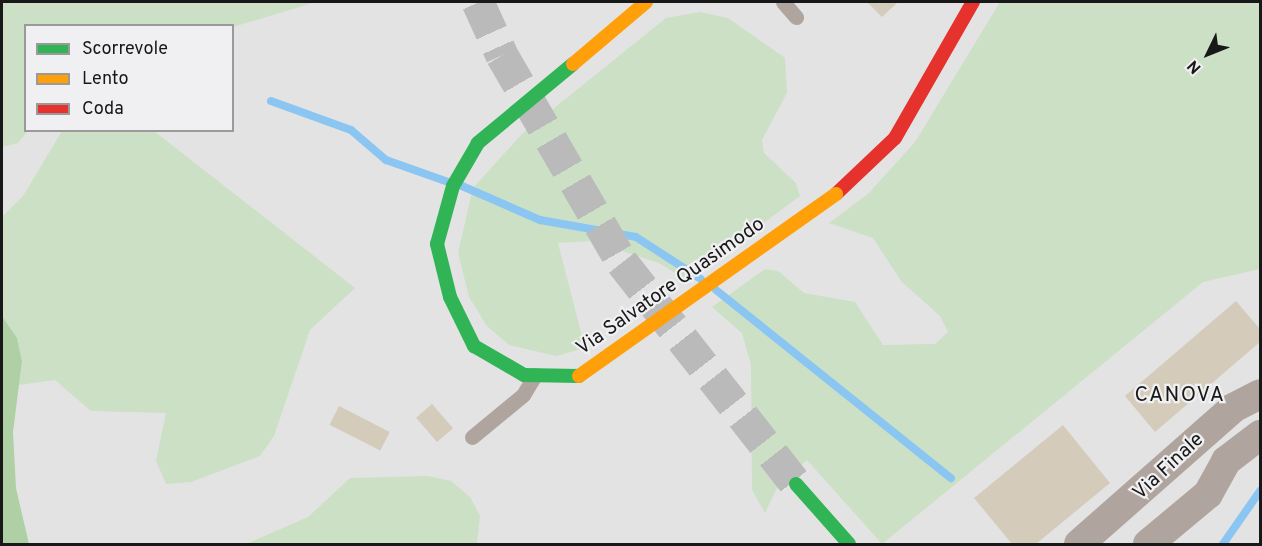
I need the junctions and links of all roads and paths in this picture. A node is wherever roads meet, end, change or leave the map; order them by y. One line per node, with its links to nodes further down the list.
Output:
1 (783, 2): 4 (lane)
2 (973, 2): 5 (main road, Via Salvatore Quasimodo, bridge)
3 (647, 3): 5 (main road, Via Salvatore Quasimodo)
4 (796, 17)
5 (535, 375): 8 (lane)
6 (1260, 393): 12 (street, Via Finale)
7 (1260, 435): 10 (street)
8 (472, 437)
9 (796, 484): 11 (main road)
10 (1185, 516): 13 (street); 14 (street)
11 (849, 544)
12 (1079, 544)
13 (1148, 544)
14 (1162, 544)

